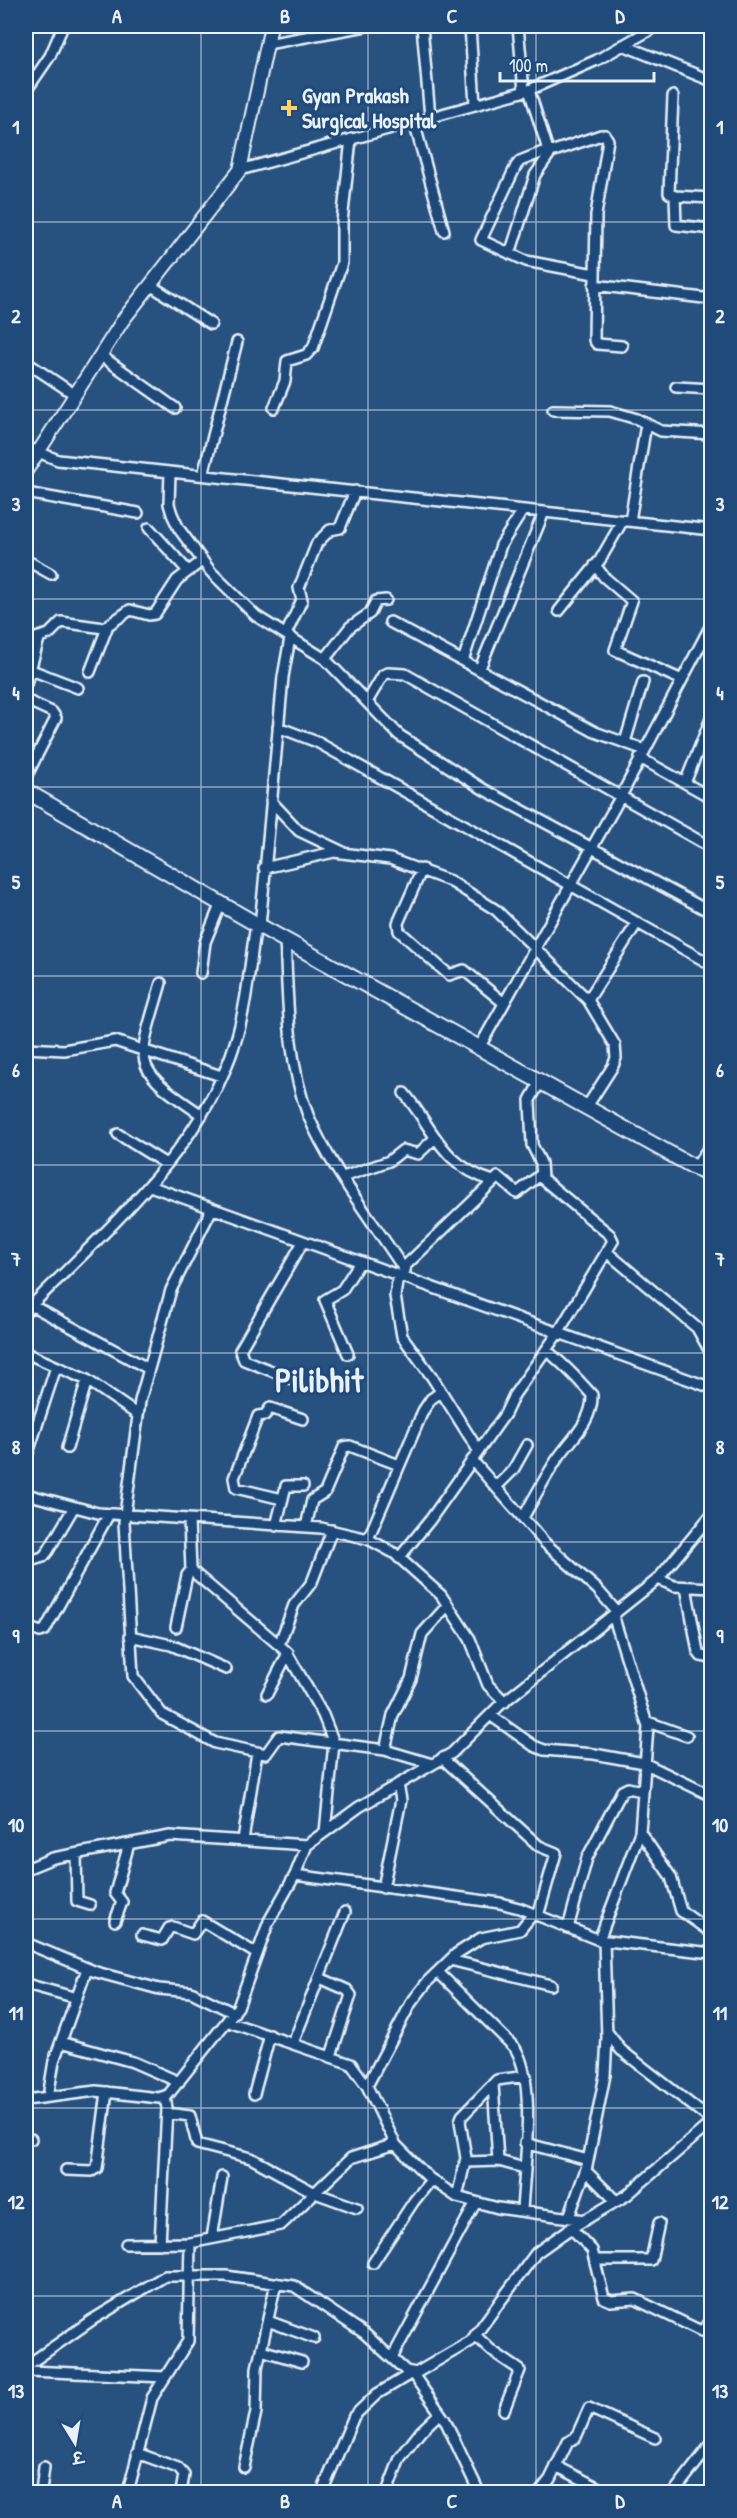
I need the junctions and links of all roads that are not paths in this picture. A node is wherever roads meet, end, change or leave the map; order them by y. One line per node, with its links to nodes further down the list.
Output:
1 (63, 26): 14 (street)
2 (271, 26): 10 (street)
3 (366, 26): 10 (street)
4 (422, 26): 17 (street)
5 (470, 26): 16 (street)
6 (518, 26): 13 (street)
7 (657, 26): 11 (street)
8 (706, 26): 9 (street)
9 (711, 28)
10 (267, 44): 21 (street)
11 (623, 45): 12 (street); 13 (street)
12 (711, 81)
13 (527, 90): 16 (street); 20 (street)
14 (26, 91)
15 (673, 96): 22 (street)
16 (476, 105): 17 (street)
17 (430, 117): 18 (street)
18 (414, 122): 19 (street); 25 (street)
19 (351, 139): 21 (street); 40 (street)
20 (549, 151): 26 (street); 26 (street); 27 (street)
21 (240, 170): 28 (street)
22 (675, 196): 23 (street); 24 (street)
23 (711, 198)
24 (711, 229)
25 (444, 231)
26 (510, 254): 27 (street)
27 (594, 274): 29 (street)
28 (150, 285): 31 (street); 34 (street)
29 (594, 285): 30 (street); 33 (street)
30 (711, 299)
31 (211, 324)
32 (237, 342): 47 (street)
33 (622, 346)
34 (100, 355): 38 (street); 39 (street)
35 (26, 362): 38 (street)
36 (676, 387): 37 (street)
37 (711, 389)
38 (74, 394): 44 (street)
39 (175, 408)
40 (274, 408)
41 (553, 410): 42 (street)
42 (646, 424): 43 (street); 53 (street)
43 (711, 434)
44 (31, 449): 45 (street); 46 (street)
45 (26, 471)
46 (170, 472): 47 (street); 57 (street)
47 (203, 475): 48 (street)
48 (355, 491): 50 (street); 66 (street)
49 (26, 492): 52 (street)
50 (523, 510): 51 (street); 70 (street)
51 (544, 512): 53 (street); 71 (street)
52 (138, 513)
53 (626, 520): 55 (street); 58 (street)
54 (149, 528): 59 (street)
55 (711, 530)
56 (26, 560): 60 (street)
57 (203, 562): 59 (street); 66 (street)
58 (596, 565): 62 (street); 74 (street)
59 (188, 571): 65 (street)
60 (51, 574)
61 (386, 600): 69 (street)
62 (560, 611)
63 (390, 622): 70 (street)
64 (711, 623): 74 (street)
65 (107, 628): 67 (street); 73 (street)
66 (288, 636): 69 (street); 81 (street)
67 (39, 639): 68 (street); 72 (street)
68 (26, 641)
69 (325, 659): 79 (street)
70 (463, 661): 71 (street)
71 (480, 668): 82 (street)
72 (28, 669): 76 (street); 77 (street)
73 (90, 672)
74 (682, 680): 83 (street)
75 (643, 682): 82 (street)
76 (26, 684)
77 (78, 688)
78 (26, 700): 84 (street)
79 (367, 702): 87 (street); 90 (street)
80 (711, 716): 85 (street)
81 (278, 728): 89 (street); 95 (street)
82 (625, 742): 83 (street)
83 (643, 754): 85 (street); 87 (street)
84 (26, 777)
85 (685, 783): 88 (street)
86 (26, 791): 96 (main road)
87 (621, 796): 90 (street); 91 (street)
88 (711, 798)
89 (271, 801): 92 (street); 93 (street)
90 (590, 848): 95 (street); 97 (street)
91 (711, 848)
92 (343, 852): 93 (street); 94 (street)
93 (264, 868): 99 (street)
94 (422, 869): 101 (street); 107 (street)
95 (569, 885): 98 (street); 101 (street)
96 (221, 903): 99 (main road); 103 (street)
97 (711, 913)
98 (637, 923): 102 (street); 106 (street)
99 (258, 925): 100 (main road); 112 (street)
100 (285, 939): 110 (main road); 122 (street)
101 (534, 949): 106 (street); 107 (street)
102 (711, 964)
103 (201, 973)
104 (161, 983): 111 (street)
105 (26, 991): 108 (street)
106 (588, 1000): 115 (street)
107 (504, 1003): 110 (street)
108 (26, 1004)
109 (26, 1048): 111 (street)
110 (479, 1048): 113 (main road)
111 (142, 1049): 112 (street); 116 (street)
112 (221, 1076): 116 (street)
113 (540, 1082): 115 (main road); 123 (street)
114 (404, 1093): 118 (street)
115 (586, 1107): 121 (main road)
116 (202, 1114): 120 (street)
117 (118, 1134): 120 (street)
118 (434, 1139): 122 (street); 125 (street)
119 (711, 1143): 121 (street)
120 (166, 1164): 126 (street)
121 (695, 1168): 124 (main road)
122 (343, 1177): 131 (street)
123 (542, 1178): 125 (street); 129 (street)
124 (711, 1178)
125 (493, 1181): 131 (street)
126 (150, 1186): 127 (street); 132 (street)
127 (212, 1209): 128 (street); 139 (street)
128 (303, 1242): 130 (street); 140 (street)
129 (608, 1253): 133 (street); 137 (street)
130 (360, 1262): 131 (street); 136 (street)
131 (401, 1272): 133 (street); 143 (street)
132 (29, 1304): 139 (street)
133 (558, 1333): 134 (street); 142 (street)
134 (546, 1350): 148 (street); 160 (street)
135 (26, 1353): 138 (street)
136 (348, 1354)
137 (711, 1355)
138 (56, 1367): 141 (street); 149 (street)
139 (149, 1369): 144 (street)
140 (292, 1379)
141 (87, 1380): 144 (street); 147 (street)
142 (711, 1388)
143 (441, 1392): 148 (street); 151 (street)
144 (138, 1415): 159 (street)
145 (303, 1419): 155 (street)
146 (527, 1445): 153 (street)
147 (67, 1448)
148 (478, 1450): 150 (street)
149 (26, 1459)
150 (472, 1460): 153 (street); 166 (street)
151 (399, 1466): 163 (street); 165 (street)
152 (303, 1486): 155 (street)
153 (496, 1487): 160 (street)
154 (26, 1494): 156 (street)
155 (282, 1499): 162 (street)
156 (74, 1507): 157 (street); 167 (street)
157 (109, 1514): 159 (street); 175 (street)
158 (711, 1514): 169 (street)
159 (125, 1515): 161 (street); 176 (street)
160 (523, 1518): 173 (street)
161 (189, 1520): 162 (street); 168 (street)
162 (276, 1526): 163 (street)
163 (306, 1527): 164 (street)
164 (332, 1530): 165 (street); 177 (street)
165 (369, 1539): 166 (street)
166 (399, 1558): 172 (street)
167 (26, 1562)
168 (191, 1570): 174 (street); 177 (street)
169 (658, 1579): 170 (street); 173 (street)
170 (686, 1587): 171 (street); 179 (street)
171 (711, 1588)
172 (448, 1605): 182 (street); 187 (street)
173 (615, 1613): 182 (street); 184 (street)
174 (176, 1627)
175 (26, 1632)
176 (130, 1636): 180 (street); 188 (street)
177 (279, 1645): 178 (street)
178 (288, 1653): 181 (street); 186 (street)
179 (711, 1658)
180 (226, 1669)
181 (267, 1694)
182 (505, 1702): 183 (street)
183 (490, 1715): 189 (street); 190 (street)
184 (648, 1722): 185 (street); 190 (street)
185 (687, 1736)
186 (333, 1743): 187 (street); 188 (street); 195 (street)
187 (385, 1750): 191 (street)
188 (257, 1753): 197 (street)
189 (442, 1758): 191 (street); 206 (street)
190 (644, 1763): 193 (street); 194 (street)
191 (432, 1764): 192 (street)
192 (398, 1784): 195 (street); 203 (street)
193 (642, 1791): 196 (street); 208 (street)
194 (711, 1796)
195 (325, 1832): 199 (street)
196 (640, 1832): 209 (street); 211 (street)
197 (243, 1840): 198 (street); 199 (street)
198 (129, 1844): 200 (street); 207 (street)
199 (307, 1845): 202 (street)
200 (75, 1854): 201 (street); 204 (street)
201 (26, 1869)
202 (295, 1875): 203 (street); 214 (street)
203 (383, 1888): 206 (street)
204 (90, 1905)
205 (345, 1912): 218 (street)
206 (536, 1915): 208 (street); 215 (street)
207 (115, 1921)
208 (568, 1928): 211 (street)
209 (711, 1933)
210 (142, 1935): 214 (street)
211 (602, 1941): 213 (street); 224 (street)
212 (26, 1943): 216 (street)
213 (711, 1953)
214 (257, 1954): 222 (street)
215 (450, 1960): 217 (street); 220 (street)
216 (87, 1969): 221 (street); 222 (street)
217 (438, 1972): 229 (street); 232 (street)
218 (320, 1978): 227 (street); 228 (street)
219 (26, 1984): 221 (street)
220 (551, 1985)
221 (77, 1998): 226 (street)
222 (234, 2013): 223 (street)
223 (228, 2022): 225 (street); 230 (street)
224 (607, 2032): 239 (street); 243 (street)
225 (270, 2035): 227 (street); 234 (street)
226 (61, 2042): 230 (street); 235 (street)
227 (293, 2043): 228 (street)
228 (331, 2056): 232 (street)
229 (526, 2076): 231 (street); 241 (street)
230 (179, 2082): 236 (street)
231 (493, 2084): 244 (street); 245 (street)
232 (367, 2086): 242 (street)
233 (107, 2092): 235 (street); 236 (street); 247 (street)
234 (254, 2094)
235 (48, 2097): 237 (street)
236 (165, 2097): 238 (street)
237 (26, 2100)
238 (166, 2113): 251 (street); 264 (street)
239 (709, 2122): 240 (street); 253 (street)
240 (711, 2139)
241 (525, 2143): 243 (street); 246 (street)
242 (395, 2144): 250 (street); 251 (street)
243 (588, 2160): 248 (street)
244 (498, 2161): 245 (street); 246 (street)
245 (466, 2162): 252 (street)
246 (524, 2168): 256 (street)
247 (66, 2170)
248 (586, 2171): 253 (street); 257 (street)
249 (222, 2177): 261 (street)
250 (431, 2180): 252 (street); 266 (street)
251 (315, 2193): 255 (street); 261 (street)
252 (457, 2198): 254 (street)
253 (616, 2201): 258 (street)
254 (475, 2204): 256 (street); 274 (street)
255 (357, 2208)
256 (522, 2211): 257 (street)
257 (569, 2217): 258 (street)
258 (585, 2220): 260 (street)
259 (659, 2223): 265 (street)
260 (571, 2228): 265 (street); 271 (street)
261 (212, 2238): 262 (street)
262 (190, 2243): 264 (street); 267 (street)
263 (126, 2244): 264 (street)
264 (160, 2244)
265 (595, 2260): 270 (street)
266 (374, 2263)
267 (190, 2276): 268 (street); 276 (street); 278 (street)
268 (276, 2283): 269 (street); 274 (street)
269 (268, 2321): 272 (street); 273 (street)
270 (711, 2321)
271 (475, 2335): 277 (street); 279 (street)
272 (314, 2338)
273 (261, 2350): 275 (street); 285 (street)
274 (392, 2358): 277 (street)
275 (302, 2362)
276 (27, 2365): 278 (street)
277 (411, 2373): 280 (street); 291 (street)
278 (165, 2377): 283 (street)
279 (504, 2410)
280 (440, 2413): 287 (street); 292 (street)
281 (655, 2438): 284 (street)
282 (711, 2443): 295 (street)
283 (137, 2453): 289 (street); 290 (street)
284 (556, 2466): 293 (street); 294 (street)
285 (244, 2467)
286 (44, 2468): 288 (street)
287 (477, 2491)
288 (41, 2493)
289 (128, 2493)
290 (181, 2493)
291 (322, 2493)
292 (387, 2493)
293 (540, 2493)
294 (607, 2493)
295 (674, 2493)

